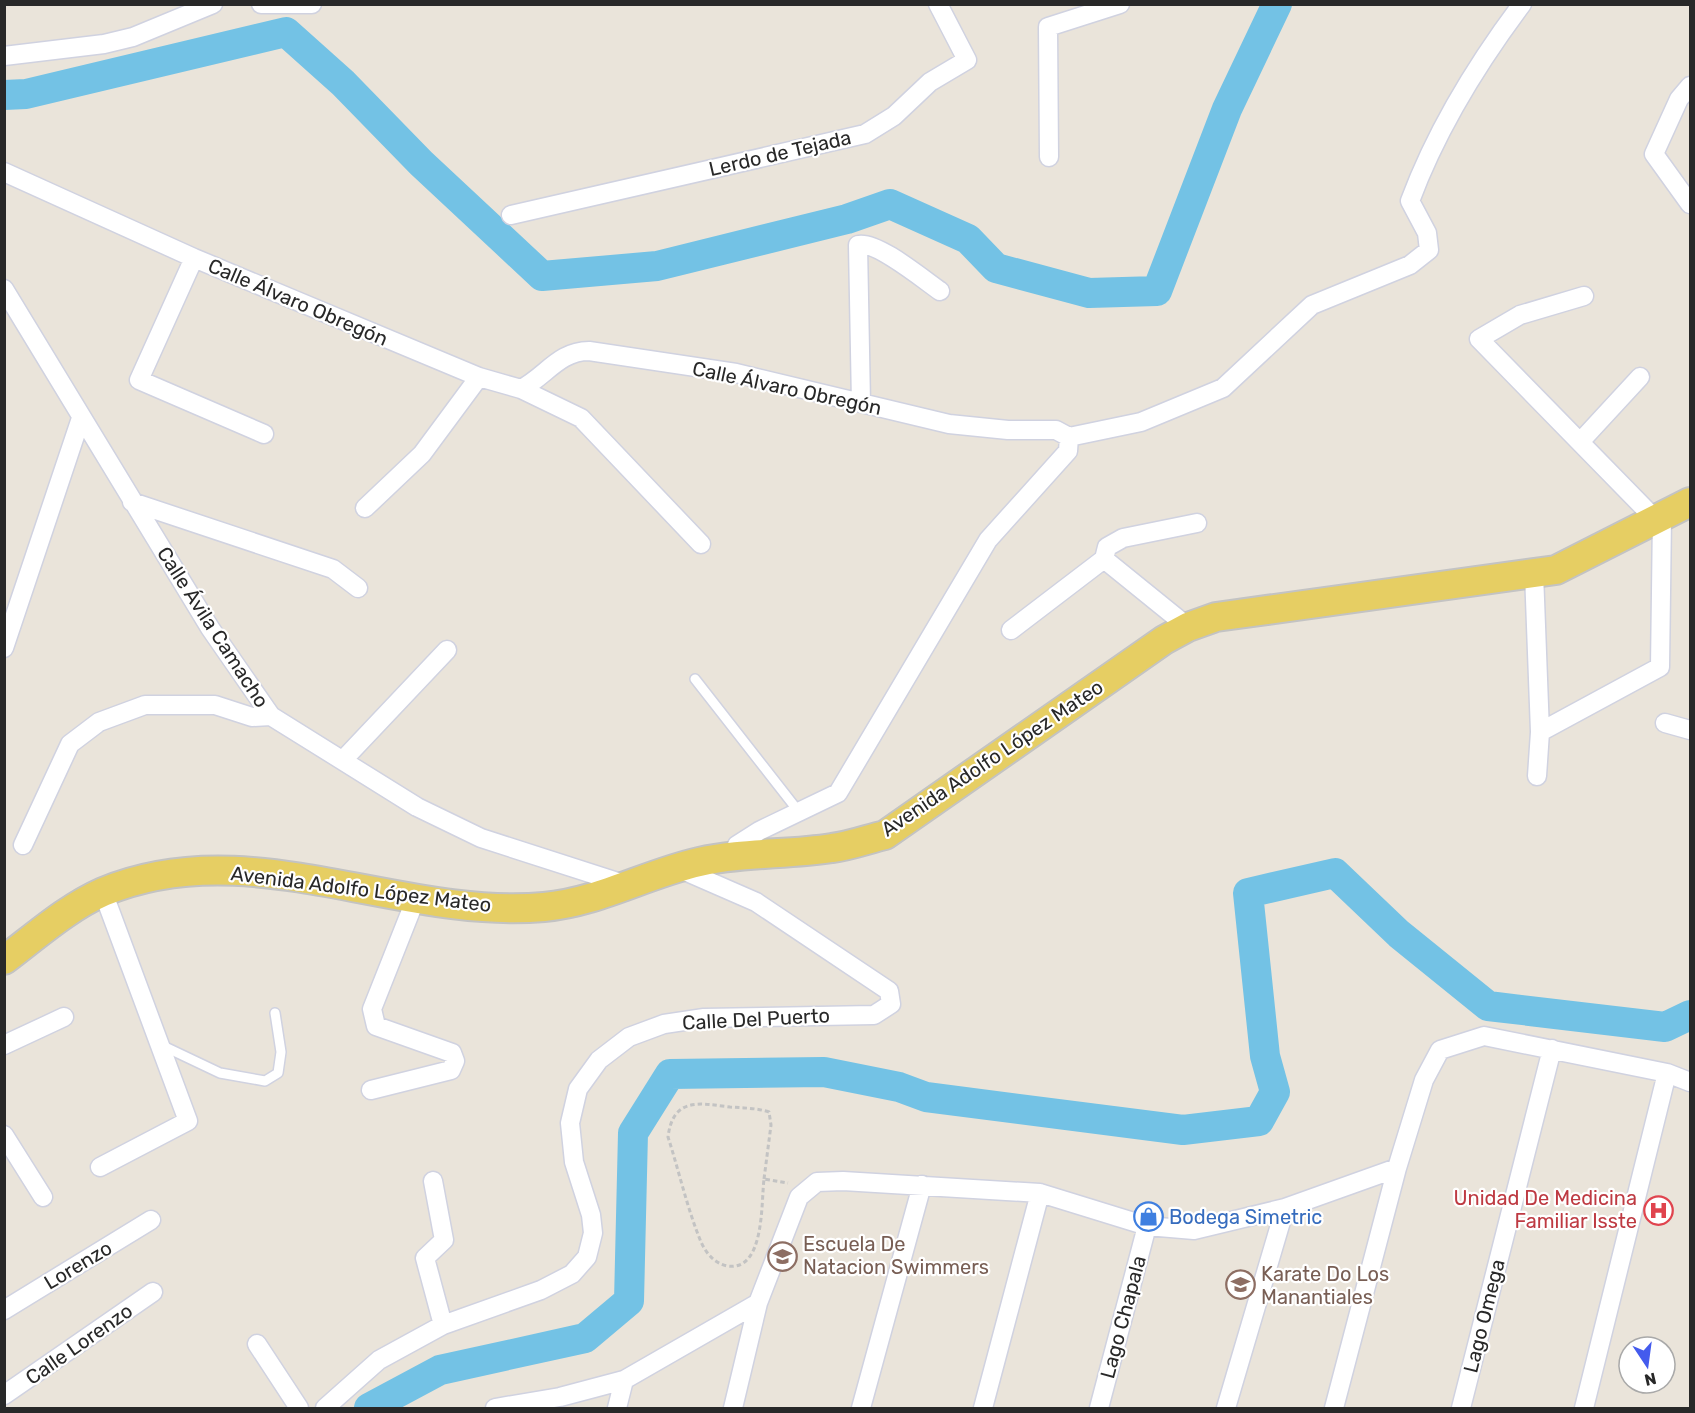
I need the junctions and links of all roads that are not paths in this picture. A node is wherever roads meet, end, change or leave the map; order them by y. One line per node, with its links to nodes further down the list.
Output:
1 (261, 4): 2 (street)
2 (312, 4)
3 (938, 4): 12 (street, Lerdo de Tejada)
4 (1522, 4): 23 (street)
5 (208, 5): 7 (street)
6 (1110, 6): 9 (street)
7 (4, 56)
8 (1690, 86): 11 (street)
9 (1049, 157)
10 (4, 172): 13 (street, Calle Álvaro Obregón)
11 (1690, 204)
12 (511, 215)
13 (194, 258): 17 (street, Calle Álvaro Obregón); 22 (street)
14 (4, 289): 21 (street, Calle Ávila Camacho)
15 (940, 291): 20 (street)
16 (1584, 296): 24 (street)
17 (479, 377): 19 (street, Calle Álvaro Obregón); 27 (street)
18 (1640, 377): 24 (street)
19 (520, 389): 20 (street, Calle Álvaro Obregón); 30 (street)
20 (861, 403): 23 (street, Calle Álvaro Obregón)
21 (81, 418): 25 (street, Calle Ávila Camacho); 36 (street)
22 (264, 434)
23 (1069, 437): 45 (street)
24 (1580, 442): 28 (street)
25 (132, 502): 33 (street); 39 (street, Calle Ávila Camacho)
26 (1690, 502): 28 (main road, Avenida Adolfo López Mateo)
27 (365, 508)
28 (1659, 518): 32 (main road, Avenida Adolfo López Mateo); 42 (street)
29 (1197, 523): 31 (street)
30 (701, 544)
31 (1104, 560): 34 (street); 35 (street)
32 (1534, 573): 34 (main road, Avenida Adolfo López Mateo); 42 (street)
33 (358, 588)
34 (1188, 627): 47 (main road, Avenida Adolfo López Mateo)
35 (1011, 630)
36 (4, 648)
37 (447, 650): 43 (street)
38 (695, 679): 45 (lane)
39 (271, 716): 43 (street, Calle Ávila Camacho); 46 (street)
40 (1665, 723): 41 (street)
41 (1690, 730)
42 (1540, 732): 44 (street)
43 (343, 760): 49 (street, Calle Ávila Camacho)
44 (1537, 776)
45 (799, 812): 47 (street)
46 (23, 845)
47 (736, 858): 48 (main road, Avenida Adolfo López Mateo)
48 (678, 868): 49 (main road, Avenida Adolfo López Mateo); 74 (street, Calle Del Puerto)
49 (629, 886): 51 (main road, Avenida Adolfo López Mateo)
50 (103, 892): 51 (main road, Avenida Adolfo López Mateo); 52 (main road, Avenida Adolfo López Mateo); 55 (street)
51 (416, 898): 60 (street)
52 (4, 960)
53 (275, 1013): 55 (lane)
54 (64, 1017): 56 (street)
55 (159, 1044): 62 (street)
56 (4, 1045)
57 (1552, 1049): 58 (street); 63 (street); 88 (street, Lago Omega)
58 (1666, 1073): 59 (street); 89 (street)
59 (1690, 1082)
60 (371, 1090)
61 (4, 1135): 67 (street)
62 (100, 1167)
63 (1396, 1168): 68 (street); 87 (street)
64 (433, 1182): 74 (street)
65 (922, 1185): 66 (street); 72 (street); 83 (street)
66 (1040, 1193): 70 (street); 84 (street)
67 (43, 1197)
68 (1285, 1208): 70 (street); 86 (street)
69 (151, 1220): 73 (street, Lorenzo)
70 (1147, 1226): 85 (street, Lago Chapala)
71 (153, 1292): 77 (street, Calle Lorenzo)
72 (758, 1303): 76 (street); 82 (street)
73 (4, 1310)
74 (443, 1325): 79 (street, Calle Del Puerto)
75 (257, 1344): 78 (street)
76 (624, 1380): 80 (street); 81 (street)
77 (4, 1395)
78 (299, 1408)
79 (325, 1408)
80 (500, 1408)
81 (617, 1408)
82 (733, 1408)
83 (861, 1408)
84 (983, 1408)
85 (1099, 1408)
86 (1226, 1408)
87 (1334, 1408)
88 (1461, 1408)
89 (1584, 1408)

